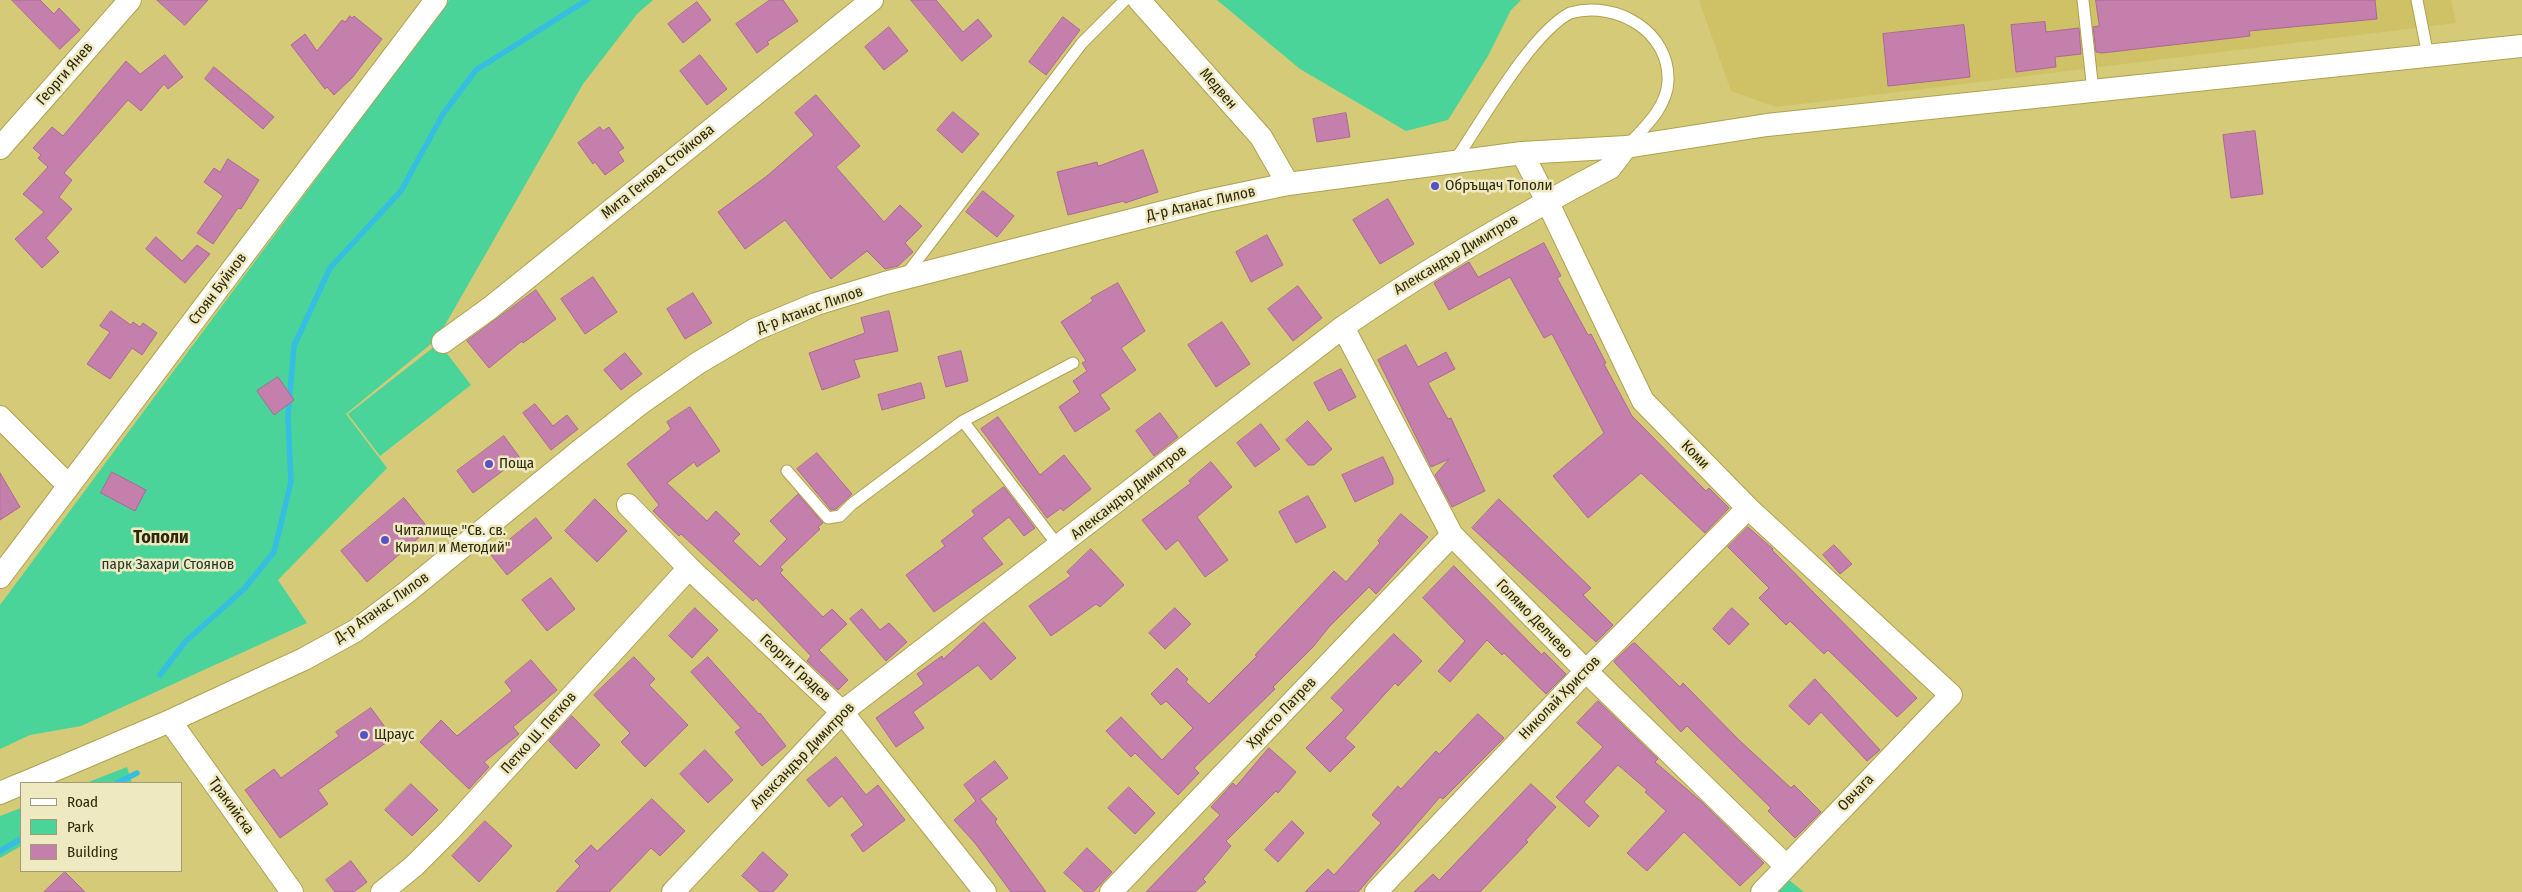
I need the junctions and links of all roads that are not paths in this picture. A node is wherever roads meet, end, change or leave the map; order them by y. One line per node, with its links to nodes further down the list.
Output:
1 (130, 0): 12 (street, Георги Янев)
2 (436, 0): 24 (street, Стоян Буйнов)
3 (872, 0): 19 (street, Мита Генова Стойкова)
4 (1125, 0): 17 (lane)
5 (1139, 0): 15 (street, Медвен)
6 (2083, 0): 10 (lane)
7 (2417, 0): 9 (lane)
8 (2522, 46): 9 (street, Д-р Атанас Лилов)
9 (2428, 56): 10 (street, Д-р Атанас Лилов)
10 (2093, 91): 11 (street, Д-р Атанас Лилов)
11 (1626, 147): 13 (street, Д-р Атанас Лилов); 14 (lane); 16 (street, Александър Димитров)
12 (0, 148)
13 (1522, 153): 14 (street, Д-р Атанас Лилов); 16 (street, Коми)
14 (1454, 163): 15 (street, Д-р Атанас Лилов)
15 (1288, 184): 17 (street, Д-р Атанас Лилов)
16 (1547, 201): 18 (street, Александър Димитров); 26 (street, Коми)
17 (904, 278): 34 (street, Д-р Атанас Лилов)
18 (1343, 327): 27 (street, Голямо Делчево); 28 (street, Александър Димитров)
19 (442, 342)
20 (1073, 363): 22 (lane)
21 (0, 416): 24 (street)
22 (963, 422): 23 (lane); 28 (lane)
23 (787, 471)
24 (69, 486): 30 (street, Стоян Буйнов)
25 (628, 505): 29 (street, Георги Градев)
26 (1748, 508): 31 (street, Николай Христов); 32 (street, Коми)
27 (1452, 535): 31 (street, Голямо Делчево); 43 (street, Христо Патрев)
28 (1059, 547): 33 (street, Александър Димитров)
29 (689, 568): 33 (street, Георги Градев); 40 (street, Петко Ш. Петков)
30 (0, 577)
31 (1586, 671): 38 (street, Голямо Делчево); 44 (street, Николай Христов)
32 (1951, 695): 38 (street, Овчага)
33 (842, 712): 41 (street, Александър Димитров); 42 (street, Георги Градев)
34 (170, 720): 35 (street, Д-р Атанас Лилов); 39 (street, Тракийска)
35 (27, 782)
36 (20, 785): 37 (street, Д-р Атанас Лилов)
37 (0, 793)
38 (1786, 866): 45 (street, Овчага)
39 (292, 892)
40 (382, 892)
41 (673, 892)
42 (985, 892)
43 (1111, 892)
44 (1376, 892)
45 (1762, 892)

